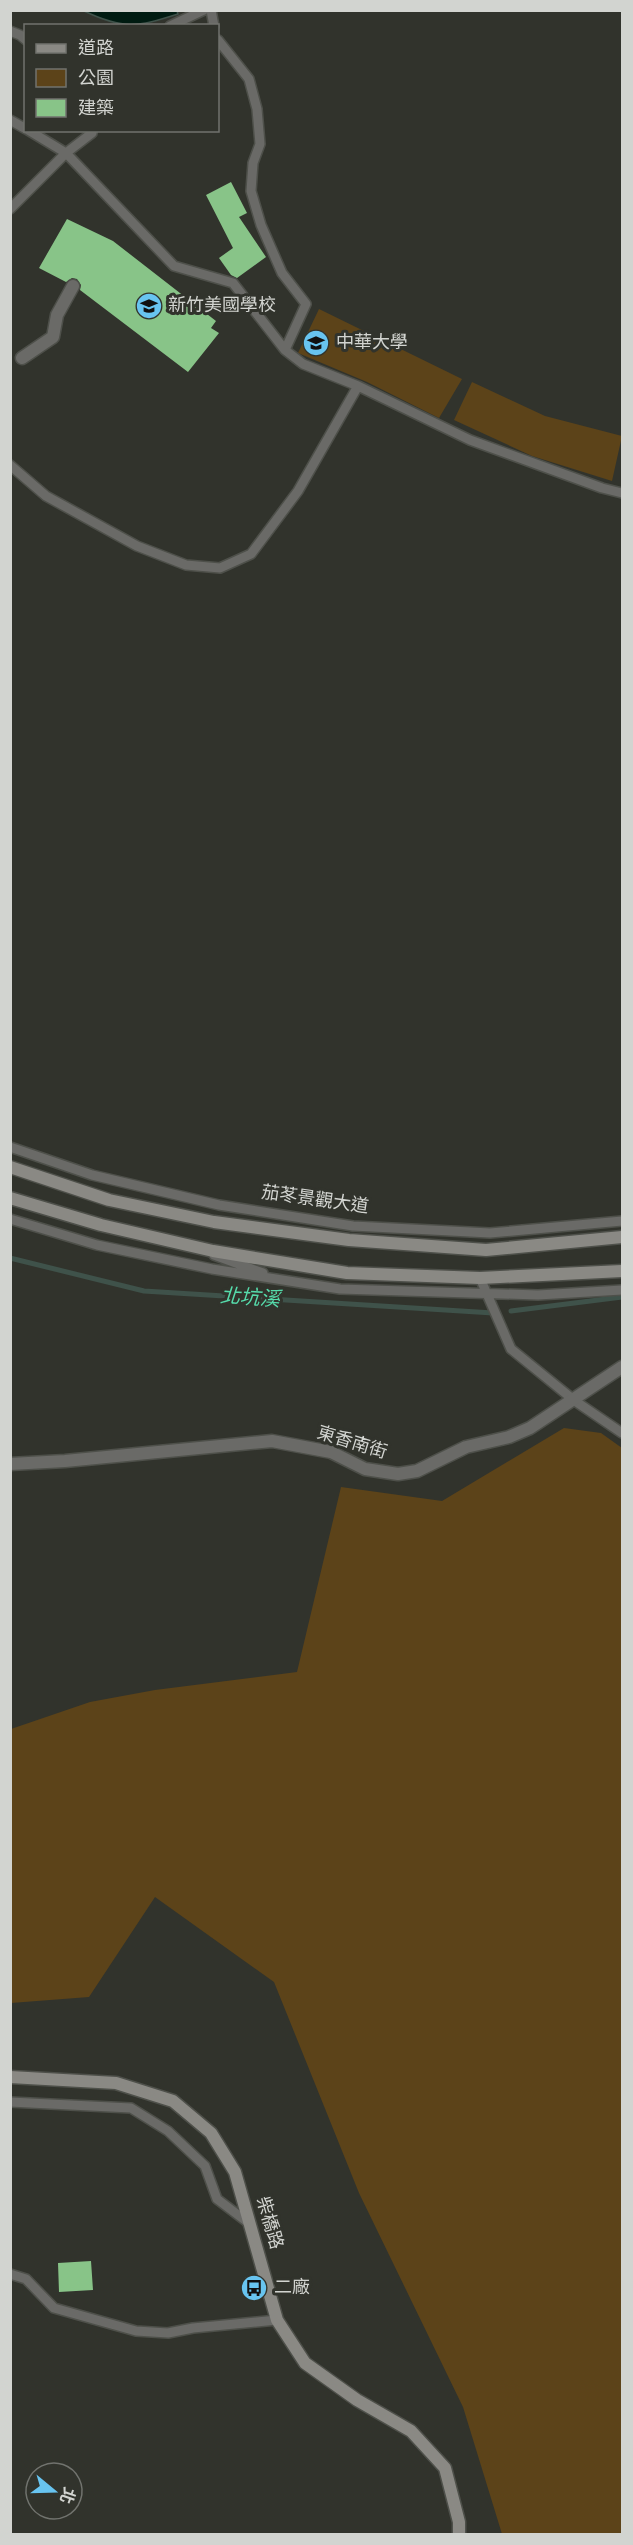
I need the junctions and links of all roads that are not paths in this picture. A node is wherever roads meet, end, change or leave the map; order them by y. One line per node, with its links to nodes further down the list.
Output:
1 (204, 10): 2 (lane)
2 (175, 24)
3 (10, 31): 4 (lane)
4 (24, 38)
5 (219, 41): 13 (lane)
6 (10, 120): 7 (lane)
7 (24, 128)
8 (30, 132): 10 (lane)
9 (92, 132): 10 (lane)
10 (66, 153): 11 (lane); 13 (lane)
11 (10, 209)
12 (73, 286): 14 (street)
13 (285, 350): 15 (lane)
14 (22, 358)
15 (358, 386): 16 (lane); 17 (lane)
16 (10, 465)
17 (622, 492)
18 (10, 1146): 23 (lane, 茄苳景觀大道)
19 (13, 1168): 26 (street, 茄苳景觀大道)
20 (10, 1197): 25 (street)
21 (10, 1219): 29 (lane)
22 (622, 1221): 23 (lane, 茄苳景觀大道)
23 (490, 1233): 26 (lane)
24 (622, 1236): 26 (street, 茄苳景觀大道)
25 (189, 1246): 28 (street); 29 (lane)
26 (486, 1250)
27 (622, 1271): 28 (street)
28 (480, 1278): 31 (lane)
29 (282, 1280): 31 (lane)
30 (622, 1290): 31 (lane)
31 (488, 1294): 33 (lane)
32 (622, 1367): 33 (street, 東香南街)
33 (575, 1401): 34 (lane); 35 (street, 東香南街)
34 (622, 1433)
35 (10, 1464)
36 (10, 2078): 38 (street, 柴橋路)
37 (10, 2102): 38 (lane)
38 (252, 2225): 40 (street, 柴橋路)
39 (10, 2274): 40 (lane)
40 (277, 2320): 41 (street, 柴橋路)
41 (459, 2535)

